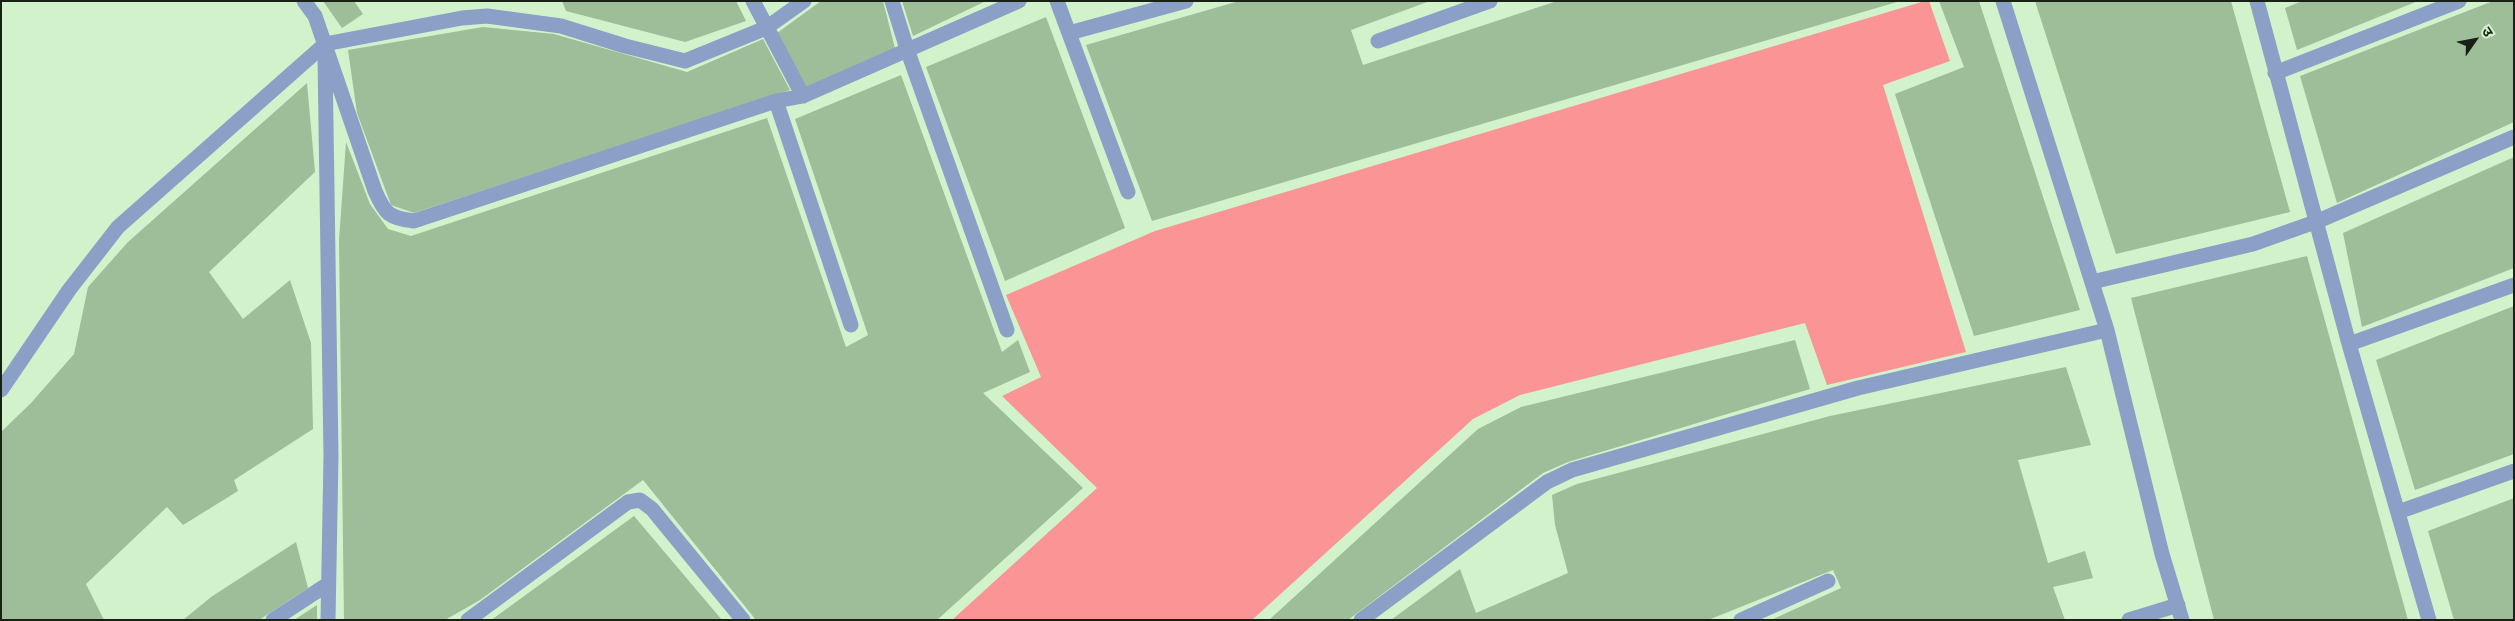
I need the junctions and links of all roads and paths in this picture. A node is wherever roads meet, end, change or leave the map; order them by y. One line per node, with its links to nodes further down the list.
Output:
1 (304, 1): 15 (street)
2 (753, 1): 12 (street)
3 (804, 1): 12 (street)
4 (892, 1): 16 (street)
5 (1019, 1): 16 (street)
6 (1057, 1): 13 (street)
7 (1186, 1): 13 (street)
8 (1490, 1): 14 (street)
9 (2003, 1): 23 (street)
10 (2257, 1): 17 (street)
11 (2459, 1): 17 (street)
12 (766, 28): 15 (street); 18 (street)
13 (1069, 33): 21 (street)
14 (1378, 41)
15 (325, 44): 19 (street); 29 (street); 33 (street)
16 (908, 52): 18 (street); 26 (street)
17 (2275, 73): 22 (street)
18 (803, 96): 19 (street)
19 (776, 101): 25 (street)
20 (2514, 137): 22 (street)
21 (1128, 192)
22 (2318, 221): 23 (street); 28 (street)
23 (2092, 282): 27 (street)
24 (2514, 285): 28 (street)
25 (851, 325)
26 (1006, 330)
27 (2107, 330): 34 (street); 39 (street)
28 (2350, 344): 31 (street)
29 (1, 390)
30 (2514, 471): 31 (street)
31 (2398, 512): 43 (street)
32 (1828, 581): 40 (street)
33 (328, 584): 35 (street); 36 (street)
34 (2178, 605): 41 (street); 42 (street)
35 (273, 620)
36 (328, 620)
37 (468, 620): 38 (street)
38 (743, 620)
39 (1361, 620)
40 (1741, 620)
41 (2129, 620)
42 (2182, 620)
43 (2429, 620)

